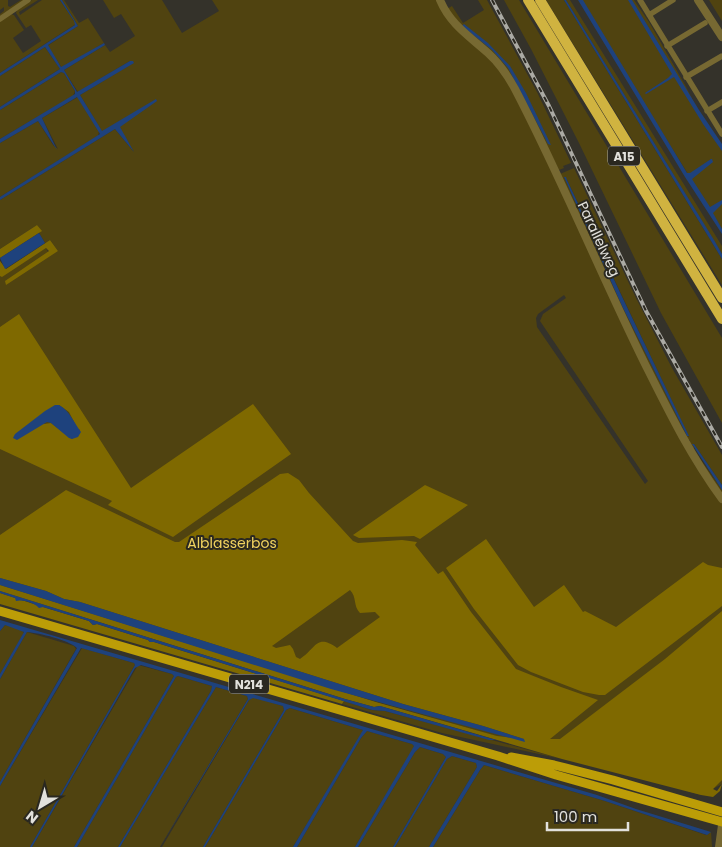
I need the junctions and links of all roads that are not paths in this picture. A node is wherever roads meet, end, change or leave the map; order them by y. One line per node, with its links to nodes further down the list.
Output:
1 (28, 0): 10 (street)
2 (440, 0): 22 (street, Parallelweg)
3 (528, 0): 21 (highway, A15)
4 (540, 0): 20 (highway, A15)
5 (640, 0): 9 (street)
6 (673, 0): 9 (street)
7 (698, 0): 13 (street)
8 (702, 0): 12 (street)
9 (649, 15): 14 (street)
10 (0, 18)
11 (705, 24): 14 (street)
12 (722, 30)
13 (722, 37)
14 (667, 46): 16 (street)
15 (722, 56): 16 (street)
16 (686, 77): 18 (street)
17 (722, 102): 18 (street)
18 (707, 111): 19 (street)
19 (722, 134)
20 (722, 298)
21 (721, 317)
22 (722, 499)
23 (0, 611): 24 (main road, N214)
24 (498, 756): 25 (main road, N214); 26 (main road, N214)
25 (722, 812)
26 (722, 824): 27 (street)
27 (718, 847)

